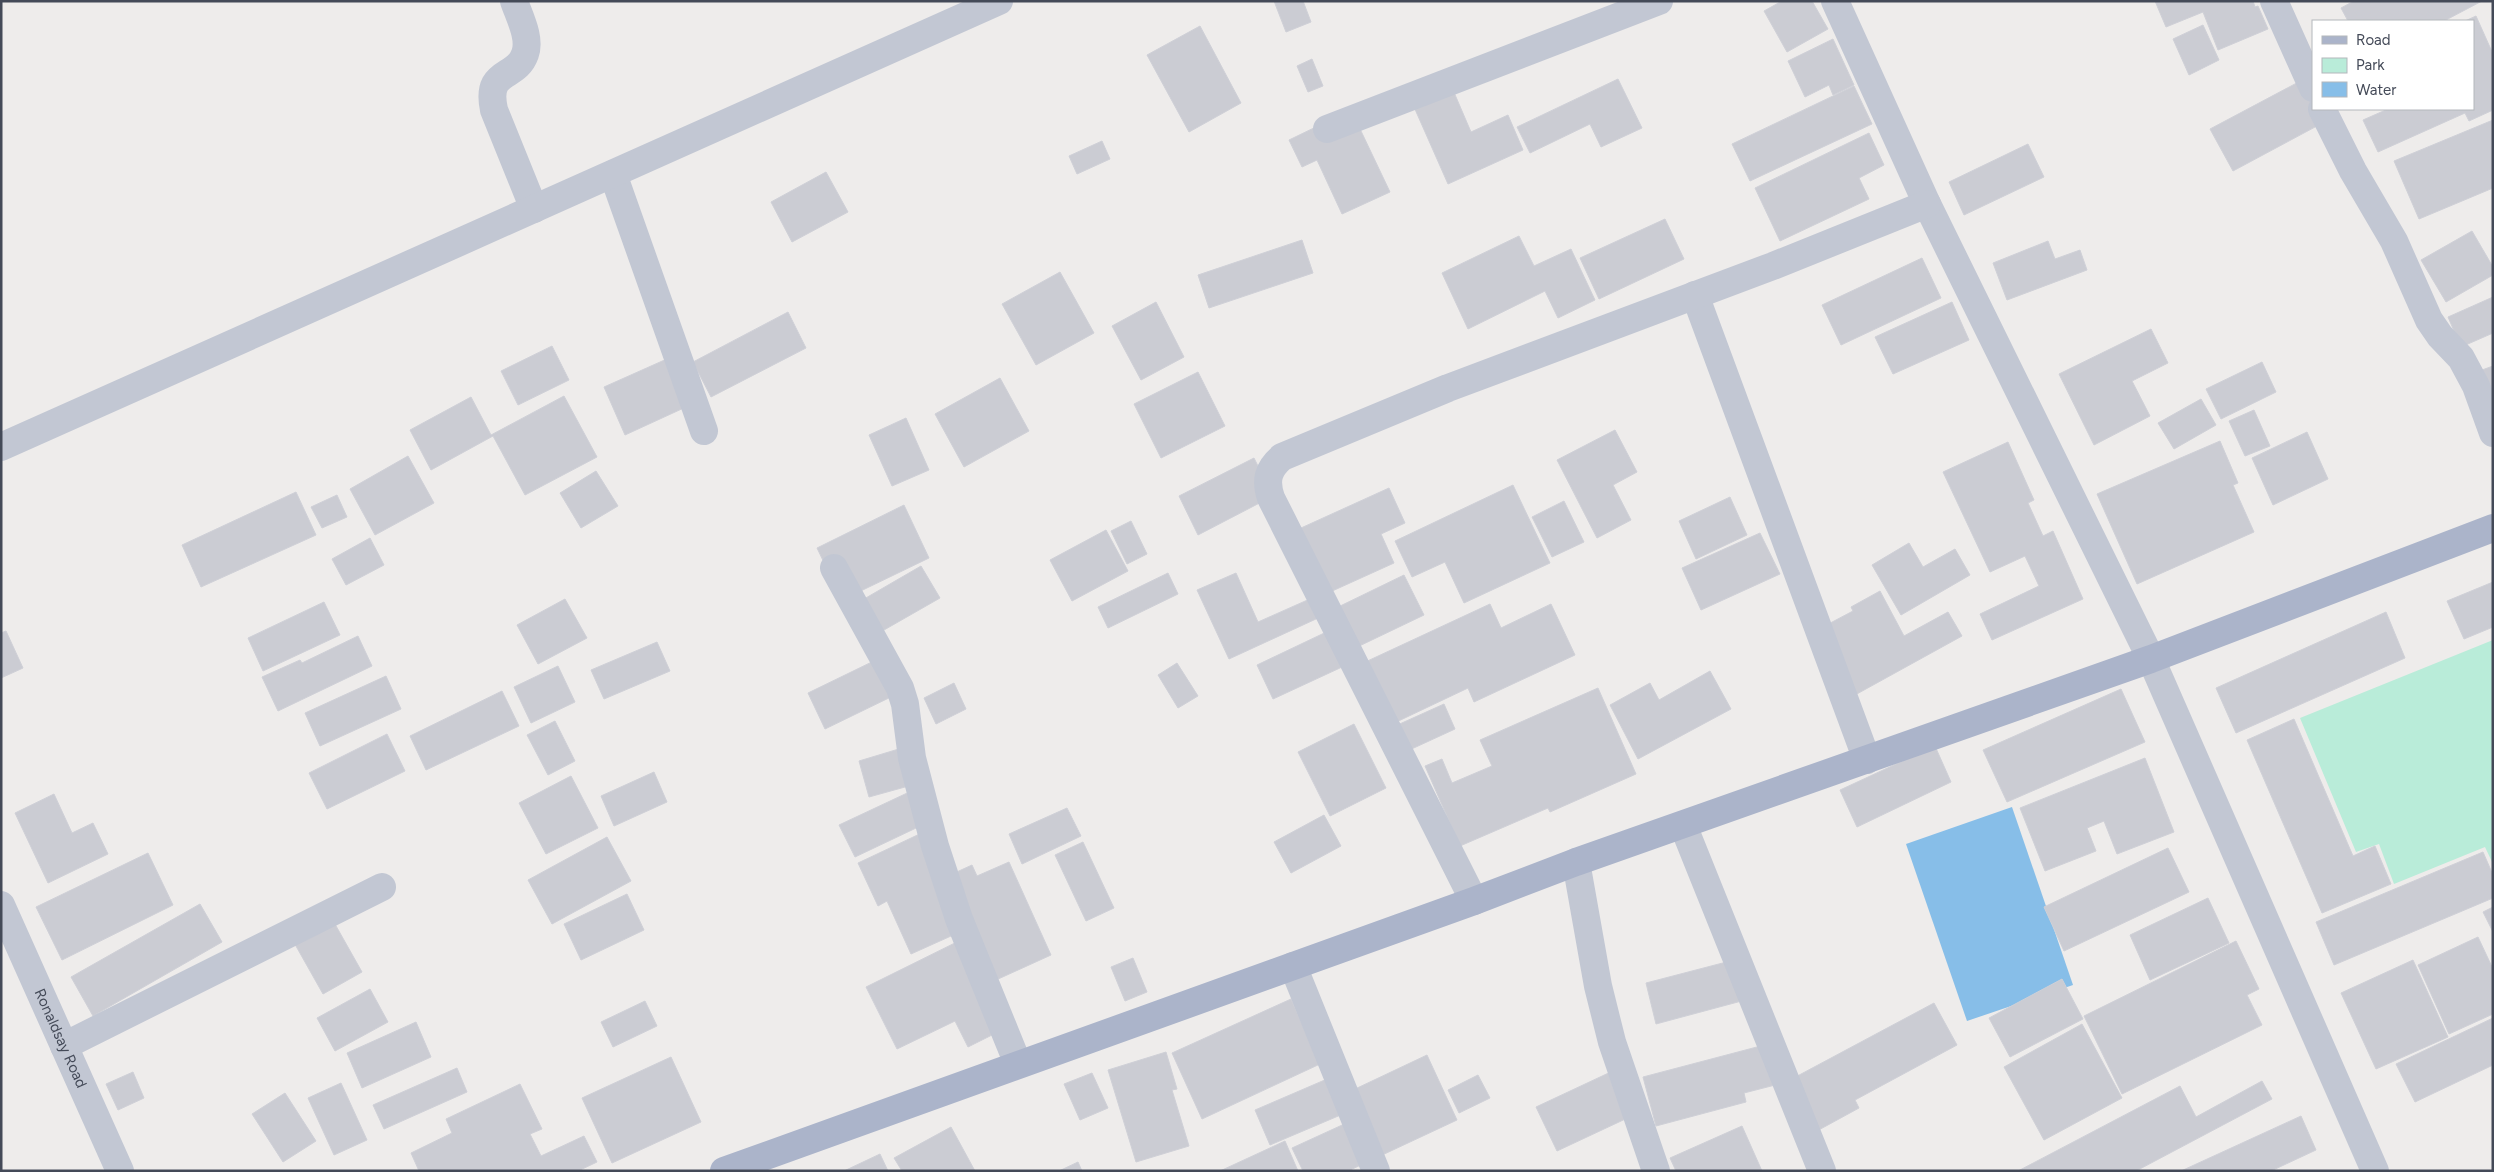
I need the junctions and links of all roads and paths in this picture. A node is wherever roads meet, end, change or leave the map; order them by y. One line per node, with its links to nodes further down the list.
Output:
1 (514, 1): 11 (street)
2 (1659, 1): 8 (street)
3 (1835, 1): 10 (street)
4 (2274, 1): 6 (street)
5 (994, 2): 9 (street)
6 (2312, 86)
7 (2322, 110): 14 (street)
8 (1327, 128)
9 (613, 174): 11 (street); 13 (street)
10 (1928, 204): 12 (street); 18 (street)
11 (534, 210): 15 (street)
12 (1695, 295): 19 (street); 23 (street)
13 (704, 430)
14 (2493, 433)
15 (1, 447)
16 (2493, 528): 18 (main road)
17 (834, 568): 27 (street)
18 (2151, 658): 19 (main road); 33 (street)
19 (1867, 760): 20 (main road)
20 (1683, 824): 21 (main road); 32 (street)
21 (1576, 862): 23 (main road); 31 (street)
22 (382, 887): 26 (street)
23 (1474, 901): 25 (main road)
24 (1, 905): 26 (street, Ronaldsay Road)
25 (1293, 966): 27 (main road); 30 (street)
26 (64, 1046): 28 (street, Ronaldsay Road)
27 (1018, 1064): 29 (main road)
28 (120, 1171)
29 (724, 1171)
30 (1376, 1171)
31 (1656, 1171)
32 (1822, 1171)
33 (2375, 1171)

